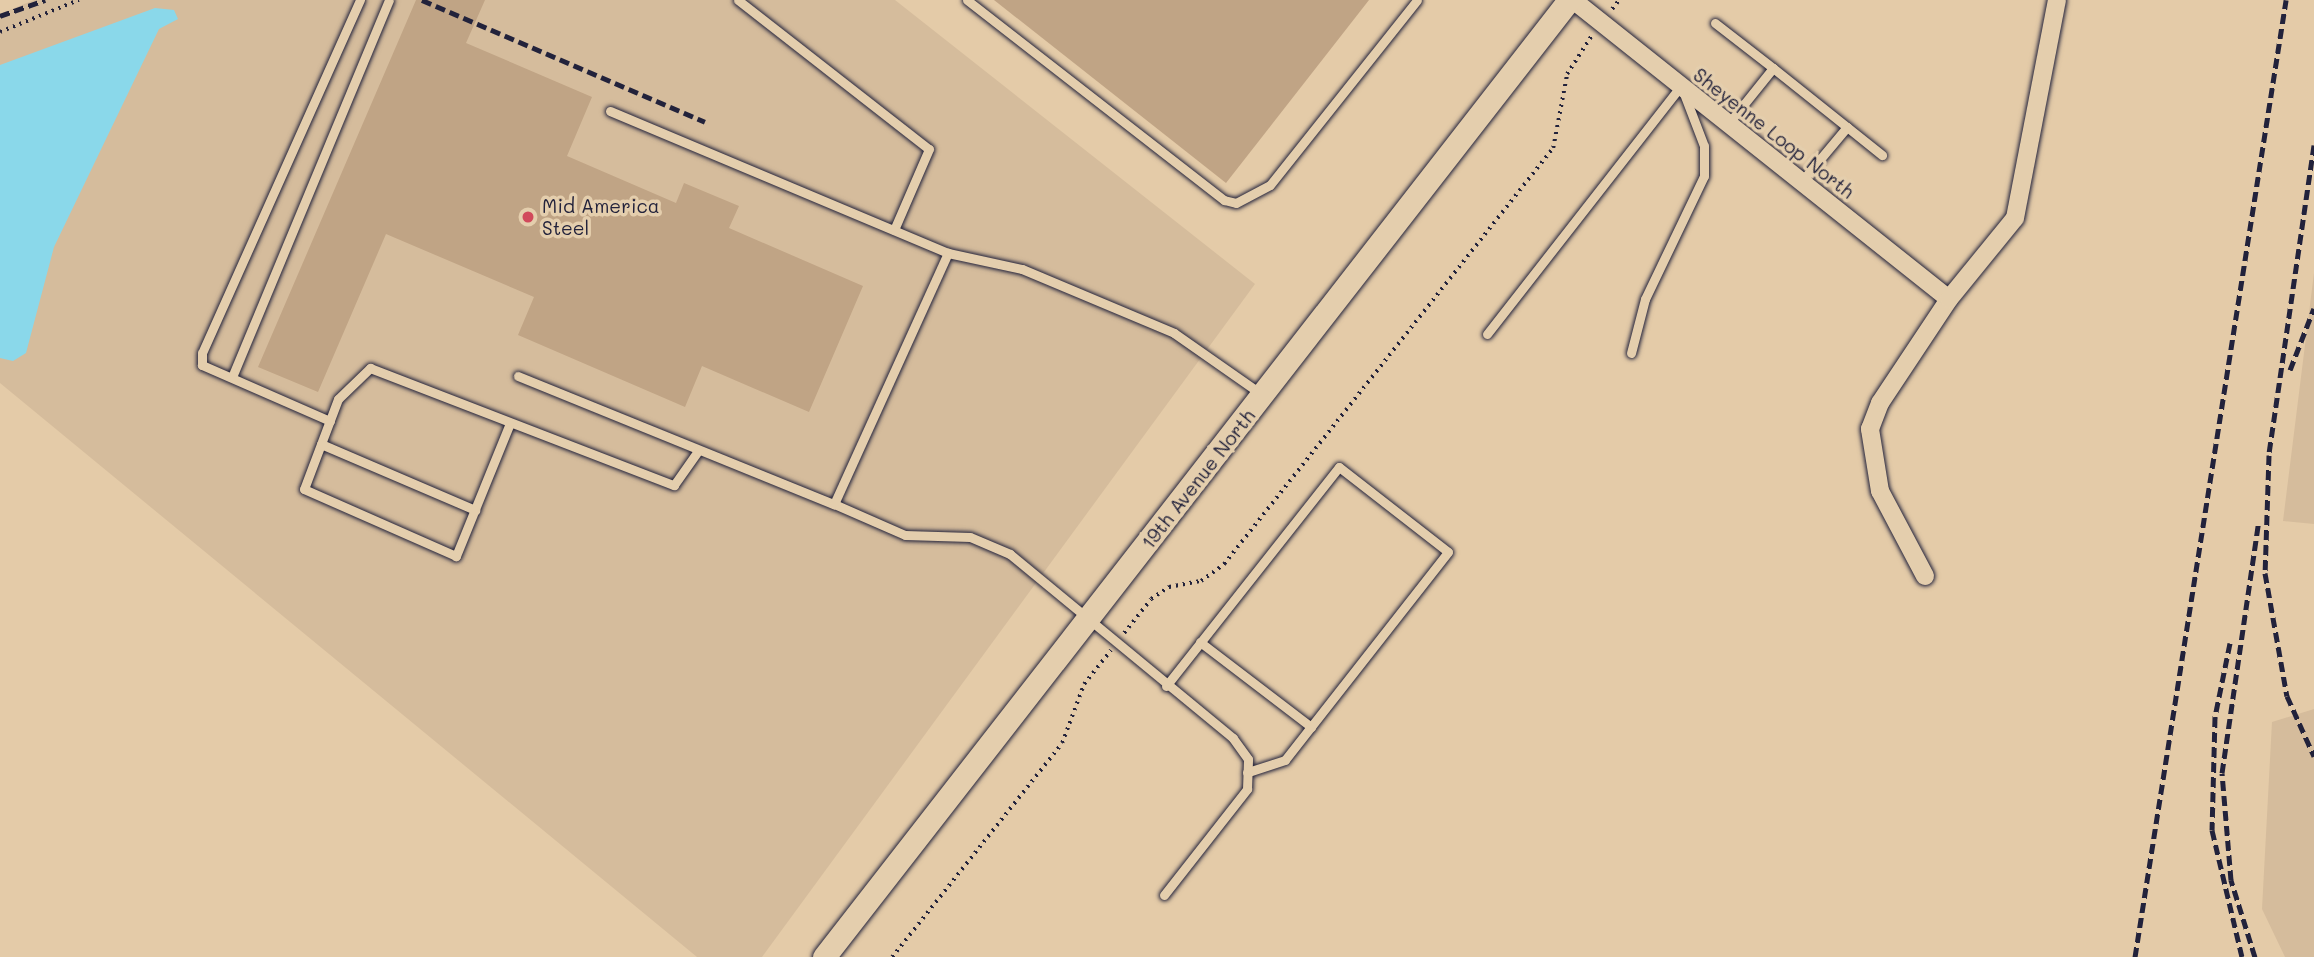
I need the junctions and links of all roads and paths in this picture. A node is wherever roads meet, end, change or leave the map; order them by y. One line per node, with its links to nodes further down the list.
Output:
1 (79, 0): 12 (path)
2 (360, 0): 26 (lane)
3 (388, 0): 26 (lane)
4 (738, 0): 20 (lane)
5 (967, 0): 6 (lane)
6 (1417, 0)
7 (1571, 0): 10 (street, Sheyenne Loop North); 27 (street, 19th Avenue North)
8 (1619, 0): 10 (path)
9 (2057, 0): 22 (street)
10 (1602, 23): 14 (street, Sheyenne Loop North); 37 (path)
11 (1715, 23): 13 (lane)
12 (0, 32)
13 (1773, 68): 16 (lane); 17 (lane)
14 (1681, 86): 16 (street, Sheyenne Loop North); 23 (lane); 24 (lane)
15 (610, 111): 20 (lane)
16 (1728, 124): 19 (street, Sheyenne Loop North)
17 (1847, 127): 18 (lane); 19 (lane)
18 (1882, 155)
19 (1801, 182): 22 (street, Sheyenne Loop North)
20 (894, 230): 21 (lane)
21 (948, 253): 27 (lane); 32 (lane)
22 (1949, 299): 34 (street)
23 (1487, 334)
24 (1631, 353)
25 (518, 376): 31 (lane)
26 (232, 377): 28 (lane)
27 (1262, 395): 35 (street, 19th Avenue North)
28 (330, 421): 29 (lane); 30 (lane)
29 (510, 423): 31 (lane); 33 (lane)
30 (321, 444): 33 (lane); 33 (lane)
31 (698, 451): 32 (lane)
32 (834, 505): 35 (lane)
33 (475, 510)
34 (1926, 576)
35 (1091, 617): 37 (lane); 42 (street, 19th Avenue North)
36 (1200, 642): 38 (lane); 39 (lane); 39 (lane)
37 (1116, 644): 38 (lane); 43 (path)
38 (1166, 686): 40 (lane)
39 (1311, 727): 40 (lane)
40 (1247, 772): 41 (lane)
41 (1164, 895)
42 (824, 957)
43 (892, 957)

